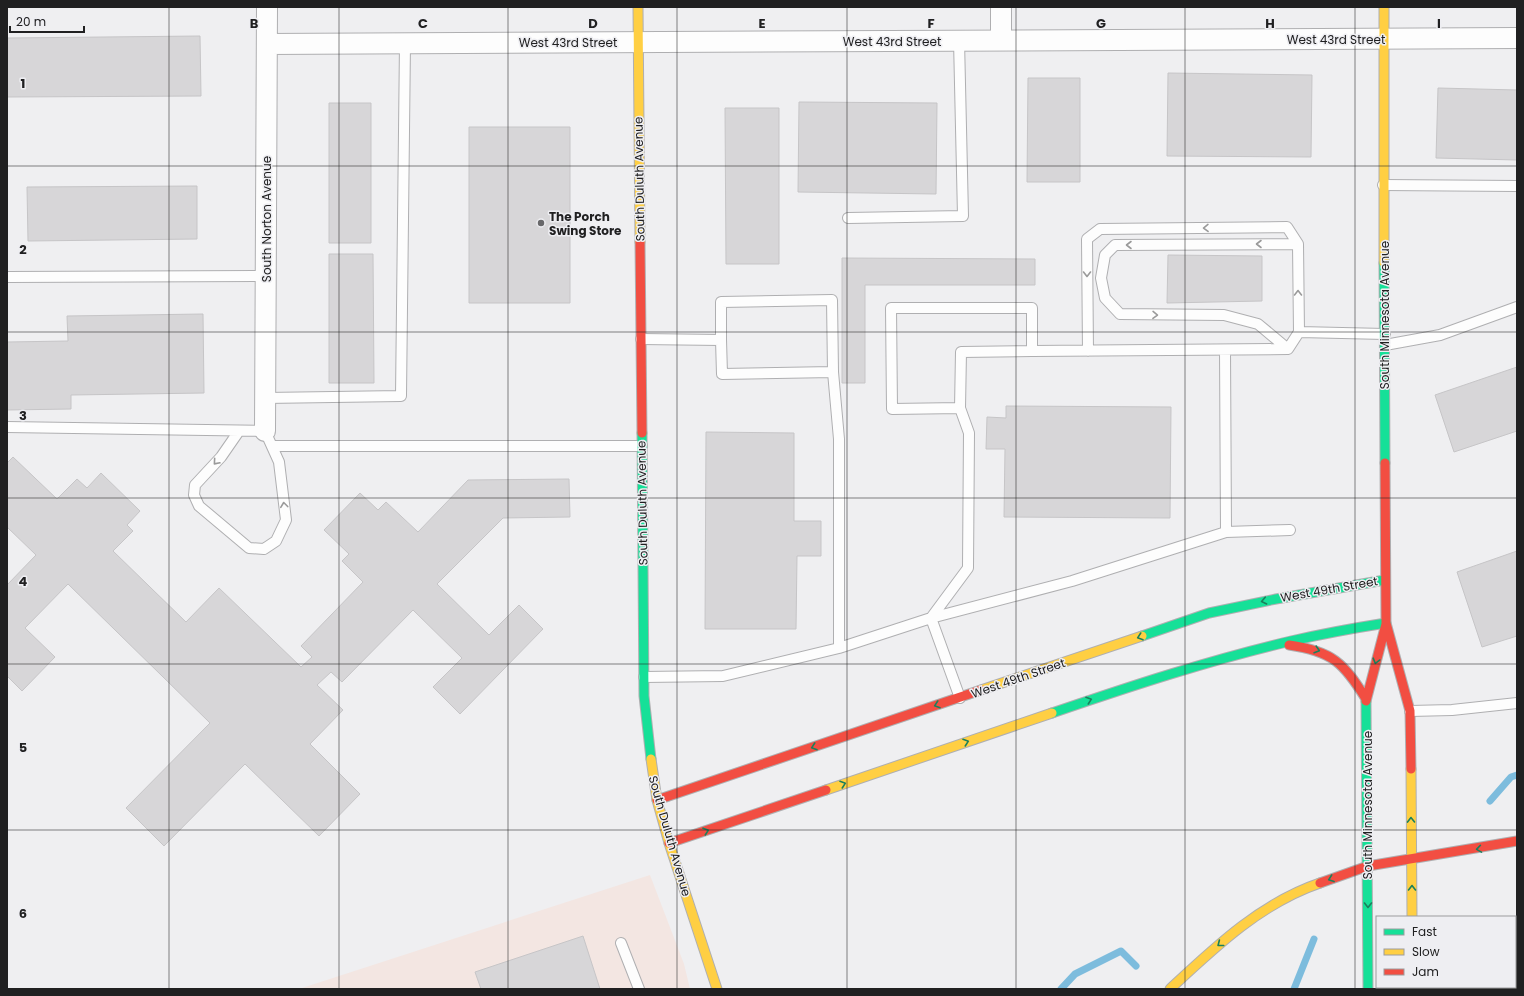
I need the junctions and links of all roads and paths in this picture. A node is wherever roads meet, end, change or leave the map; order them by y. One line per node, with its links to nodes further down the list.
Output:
1 (267, 7): 11 (street, South Norton Avenue)
2 (638, 7): 9 (main road, South Duluth Avenue)
3 (1001, 7): 8 (street)
4 (1384, 7): 5 (main road, South Minnesota Avenue)
5 (1384, 38): 6 (street, West 43rd Street); 8 (street, West 43rd Street); 12 (main road, South Minnesota Avenue)
6 (1517, 38)
7 (958, 40): 8 (street, West 43rd Street); 9 (street, West 43rd Street); 14 (lane)
8 (1001, 40)
9 (638, 42): 10 (street, West 43rd Street); 21 (main road, South Duluth Avenue)
10 (405, 43): 11 (street, West 43rd Street); 29 (lane)
11 (268, 44): 16 (street, South Norton Avenue)
12 (1383, 185): 13 (lane); 20 (main road, South Minnesota Avenue)
13 (1517, 186)
14 (848, 218)
15 (1298, 244): 19 (lane, one-way to 15); 24 (lane, one-way to 24); 27 (lane, one-way to 27)
16 (266, 276): 17 (lane); 29 (street, South Norton Avenue)
17 (7, 277)
18 (1517, 307): 23 (lane)
19 (1299, 332): 20 (lane); 24 (lane)
20 (1385, 334): 23 (main road, South Minnesota Avenue)
21 (641, 339): 22 (lane); 34 (main road, South Duluth Avenue)
22 (721, 340): 28 (lane); 28 (lane)
23 (1385, 345): 37 (main road, South Minnesota Avenue)
24 (1288, 349): 25 (lane)
25 (1225, 350): 27 (lane); 36 (lane)
26 (1032, 351): 27 (lane); 30 (lane); 30 (lane)
27 (1088, 351)
28 (833, 372): 41 (lane)
29 (265, 398): 33 (street, South Norton Avenue)
30 (960, 408): 38 (lane)
31 (7, 427): 32 (lane)
32 (239, 430): 33 (lane); 33 (lane, one-way to 33)
33 (269, 439): 34 (lane)
34 (642, 446): 42 (main road, South Duluth Avenue)
35 (1290, 530): 36 (lane)
36 (1226, 532): 38 (lane)
37 (1385, 580): 39 (main road, South Minnesota Avenue); 43 (main road, West 49th Street, one-way to 43)
38 (931, 618): 41 (lane); 43 (lane)
39 (1386, 623): 40 (main road); 44 (main road, South Minnesota Avenue, one-way to 44); 46 (main road, South Minnesota Avenue)
40 (1278, 644): 44 (main road, one-way to 44); 49 (main road, one-way to 40)
41 (839, 648): 42 (lane)
42 (644, 677): 47 (main road, South Duluth Avenue)
43 (960, 698): 47 (main road, West 49th Street, one-way to 47)
44 (1366, 699): 51 (main road, South Minnesota Avenue)
45 (1517, 703): 46 (lane)
46 (1410, 711): 50 (main road, South Minnesota Avenue, one-way to 46)
47 (658, 800): 49 (main road, South Duluth Avenue)
48 (1517, 841): 50 (main road, one-way to 50)
49 (670, 843): 55 (main road, South Duluth Avenue)
50 (1412, 859): 51 (main road); 52 (main road, South Minnesota Avenue, one-way to 50)
51 (1368, 866): 56 (main road, one-way to 56); 57 (main road, South Minnesota Avenue, one-way to 57)
52 (1412, 916)
53 (621, 943): 54 (lane)
54 (639, 989)
55 (717, 989)
56 (1170, 989)
57 (1368, 989)

